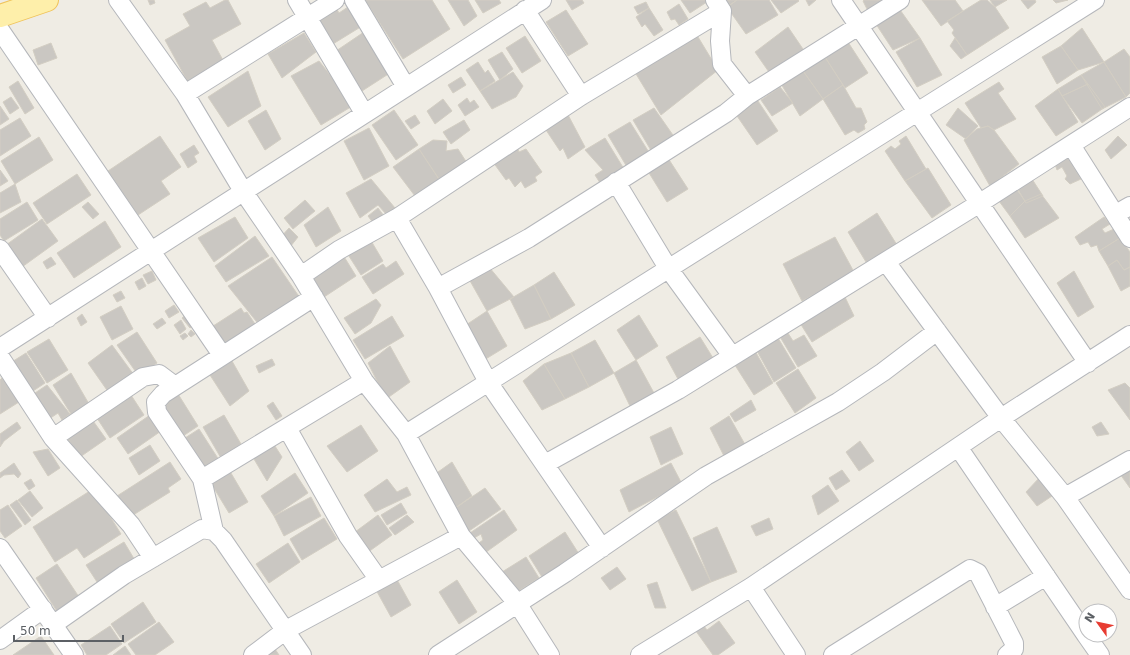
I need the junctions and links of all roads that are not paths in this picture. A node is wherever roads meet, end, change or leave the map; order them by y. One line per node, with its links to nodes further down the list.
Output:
1 (47, 0): 12 (main road)
2 (118, 0): 17 (street)
3 (297, 0): 13 (street)
4 (335, 0): 13 (street)
5 (354, 0): 16 (street)
6 (542, 0): 11 (street)
7 (840, 0): 14 (street)
8 (900, 0): 14 (street)
9 (1096, 0): 21 (street)
10 (719, 6): 18 (street); 19 (street)
11 (525, 10): 16 (street); 18 (street)
12 (0, 16)
13 (308, 17): 17 (street); 22 (street)
14 (858, 26): 19 (street); 21 (street)
15 (0, 30): 31 (street)
16 (406, 87): 22 (street)
17 (185, 94): 25 (street)
18 (580, 96): 28 (street)
19 (747, 96): 24 (street)
20 (1130, 107): 23 (street)
21 (918, 110): 26 (street); 33 (street)
22 (364, 113): 25 (street)
23 (1071, 145): 26 (street); 27 (street)
24 (616, 182): 33 (street); 35 (street)
25 (243, 191): 31 (street); 34 (street)
26 (980, 203): 32 (street); 44 (street)
27 (1123, 210): 29 (street)
28 (397, 218): 34 (street); 35 (street)
29 (1130, 238)
30 (0, 249): 37 (street)
31 (152, 251): 37 (street); 41 (street)
32 (886, 262): 38 (street); 42 (street)
33 (668, 268): 42 (street); 46 (street)
34 (300, 276): 36 (street)
35 (438, 288): 46 (street)
36 (314, 297): 41 (street); 45 (street)
37 (48, 318): 40 (street)
38 (937, 331): 48 (street); 60 (street)
39 (1130, 335): 44 (street)
40 (0, 348)
41 (222, 355): 47 (street)
42 (732, 356): 54 (street)
43 (0, 357): 51 (street)
44 (1088, 363): 48 (street)
45 (364, 381): 49 (street); 50 (street)
46 (488, 382): 50 (street); 54 (street)
47 (175, 386): 51 (street); 55 (street)
48 (1001, 418): 52 (street); 56 (street)
49 (287, 428): 55 (street); 64 (street)
50 (406, 434): 58 (street)
51 (54, 438): 61 (street)
52 (958, 447): 63 (street); 65 (street)
53 (1130, 460): 56 (street)
54 (545, 464): 60 (street)
55 (202, 479): 57 (street)
56 (1064, 497): 66 (street)
57 (214, 531): 61 (street); 72 (street)
58 (461, 536): 64 (street); 67 (street)
59 (0, 548): 62 (street)
60 (602, 548): 67 (street)
61 (153, 558): 71 (street)
62 (6, 570): 69 (street)
63 (1046, 576): 68 (street); 70 (street)
64 (379, 580): 72 (street)
65 (751, 587): 80 (street); 81 (street)
66 (1130, 590)
67 (517, 603): 78 (street); 79 (street)
68 (995, 607): 82 (street); 83 (street)
69 (43, 609): 71 (street); 73 (street)
70 (1078, 623)
71 (54, 624): 75 (street)
72 (286, 630): 76 (street); 77 (street)
73 (0, 640)
74 (1092, 643): 84 (street)
75 (74, 655)
76 (253, 655)
77 (302, 655)
78 (438, 655)
79 (550, 655)
80 (640, 655)
81 (796, 655)
82 (833, 655)
83 (1008, 655)
84 (1100, 655)

